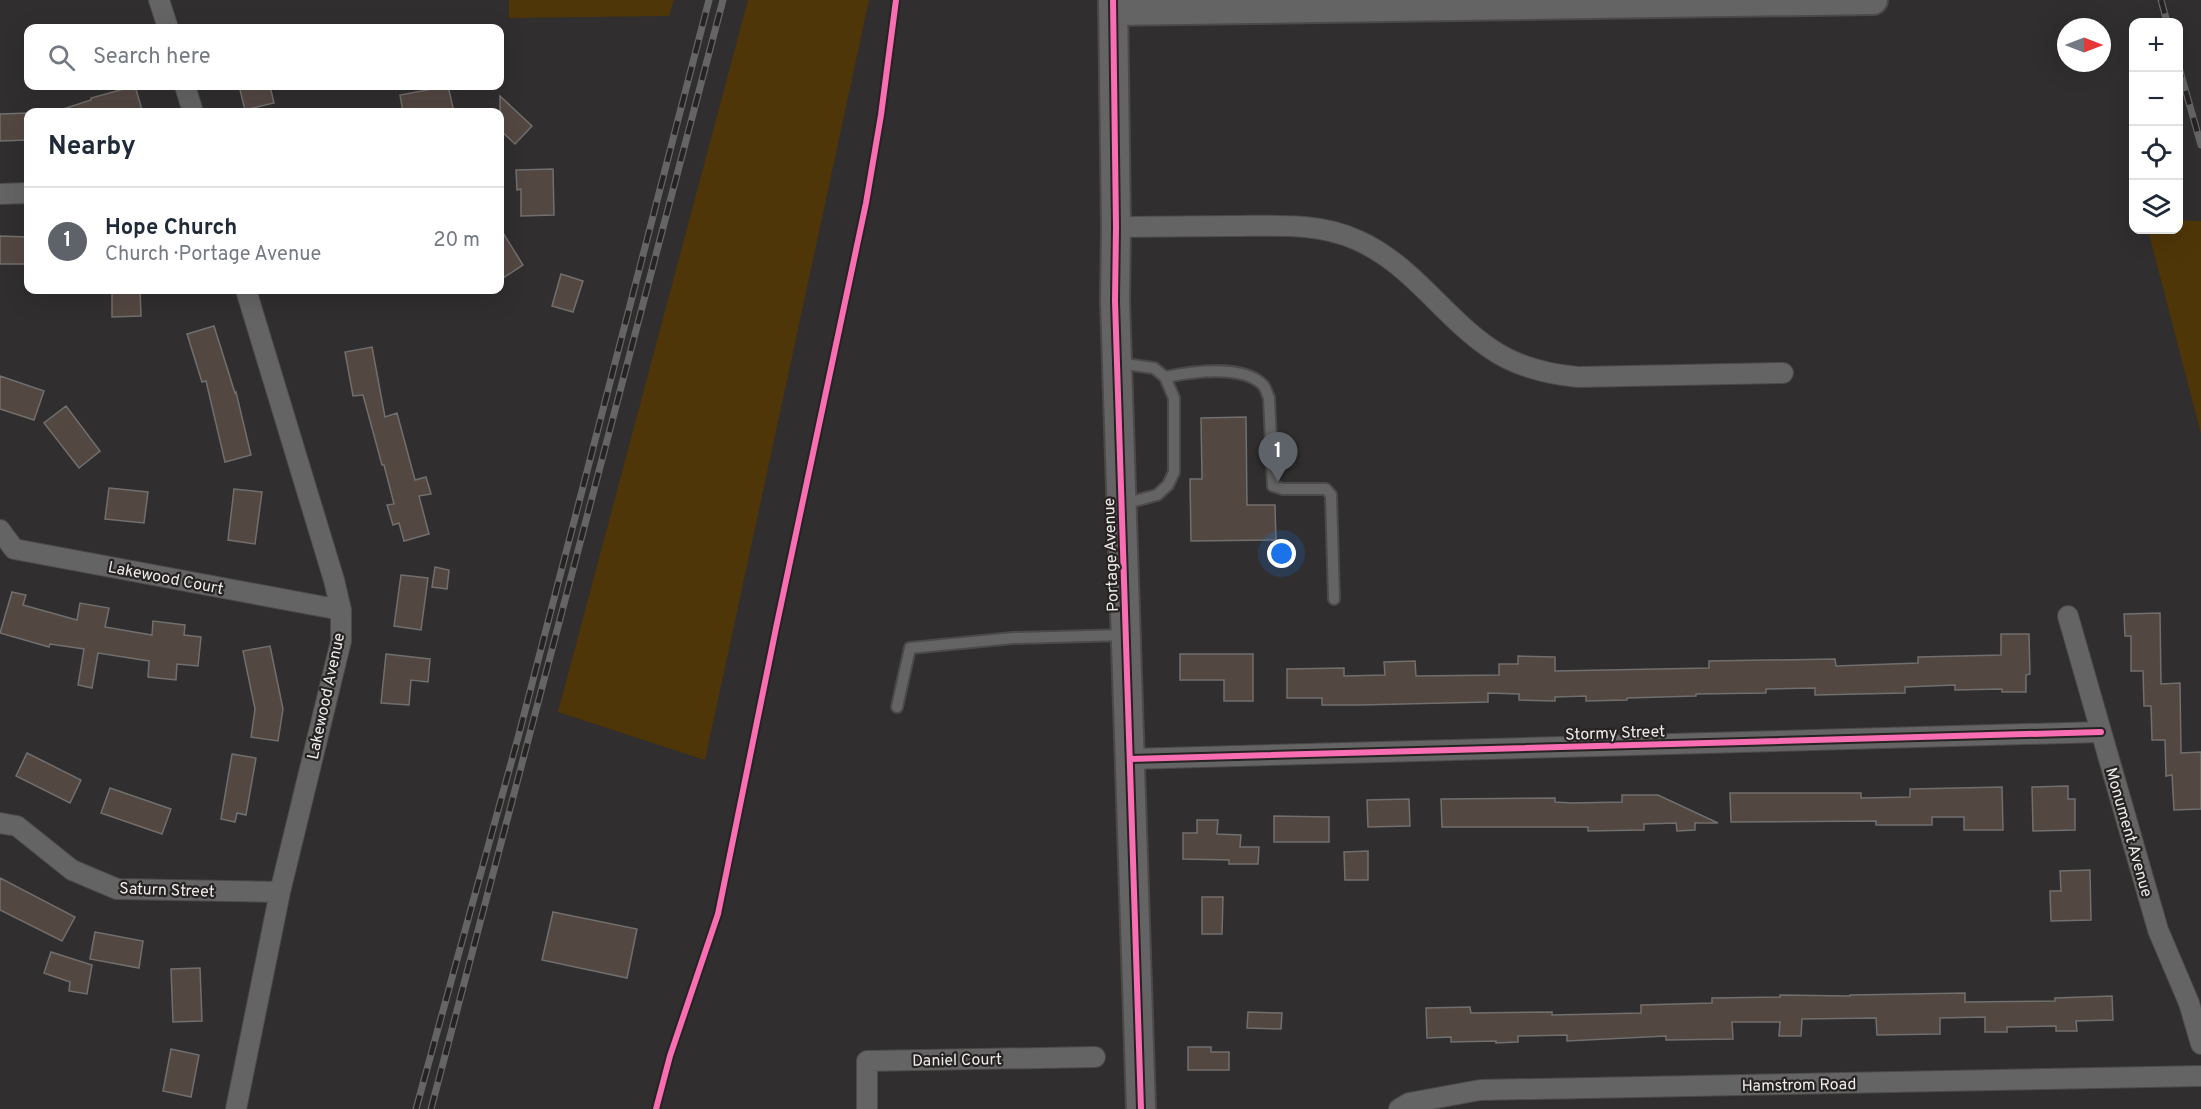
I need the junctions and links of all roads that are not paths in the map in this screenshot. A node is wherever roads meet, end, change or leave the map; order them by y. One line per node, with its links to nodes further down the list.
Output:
1 (159, 0): 4 (street)
2 (1873, 0): 3 (street)
3 (1113, 5): 9 (street, Portage Avenue)
4 (167, 24)
5 (186, 90): 6 (street)
6 (192, 108)
7 (24, 193): 8 (street)
8 (0, 194)
9 (1116, 227): 11 (street, Portage Avenue); 12 (street)
10 (247, 294): 17 (street, Lakewood Avenue)
11 (1117, 363): 13 (lane); 14 (street, Portage Avenue)
12 (1784, 373)
13 (1165, 377): 14 (lane); 16 (lane)
14 (1122, 505): 19 (street, Portage Avenue)
15 (0, 530): 17 (street, Lakewood Court)
16 (1334, 599)
17 (340, 610): 24 (street, Lakewood Avenue)
18 (2068, 616): 21 (street, Monument Avenue)
19 (1126, 635): 20 (lane); 22 (street, Portage Avenue)
20 (897, 707)
21 (2101, 732): 22 (street, Stormy Street); 25 (street, Monument Avenue)
22 (1130, 759): 30 (street, Portage Avenue)
23 (0, 822): 24 (street, Saturn Street)
24 (280, 892): 28 (street, Lakewood Avenue)
25 (2201, 1044)
26 (1095, 1057): 29 (street, Daniel Court)
27 (2201, 1076): 31 (street, Hamstrom Road)
28 (236, 1109)
29 (867, 1109)
30 (1141, 1109)
31 (1399, 1109)

